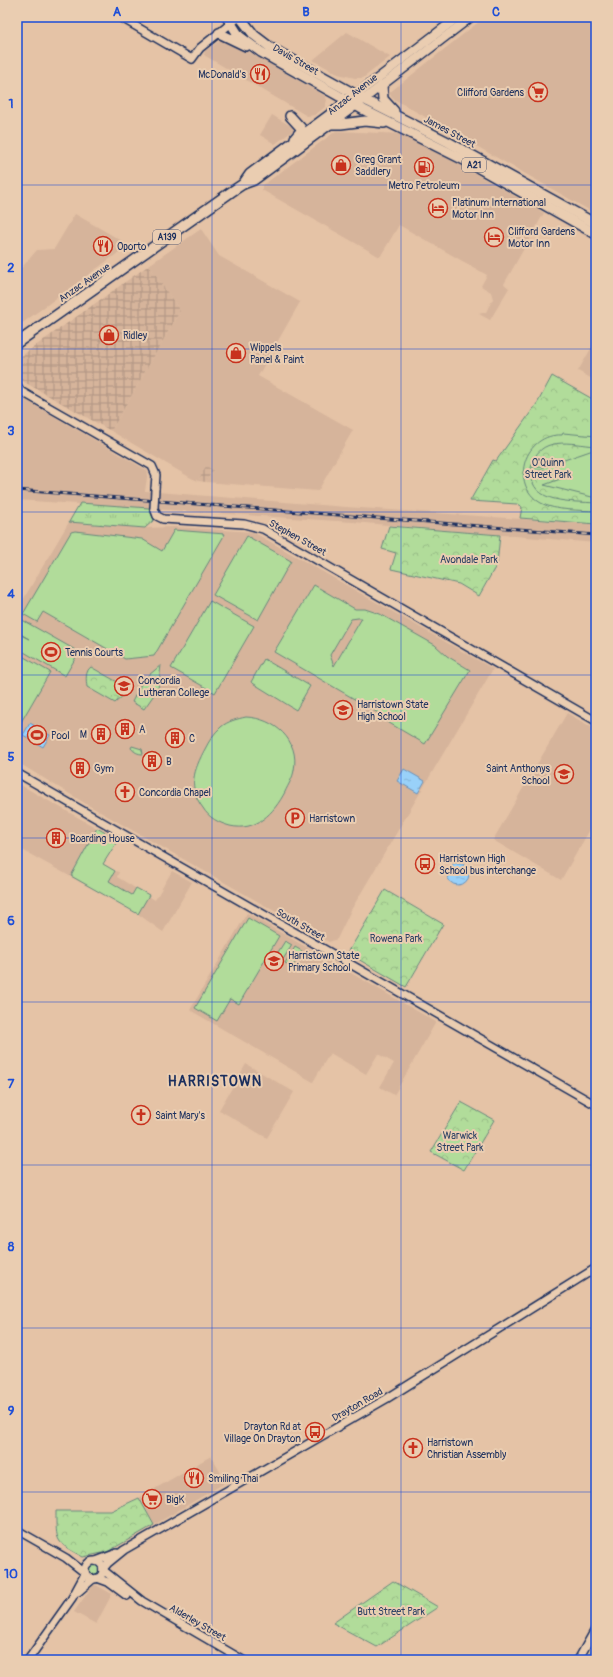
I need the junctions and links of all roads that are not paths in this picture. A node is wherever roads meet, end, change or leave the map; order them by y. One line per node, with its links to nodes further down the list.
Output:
1 (120, 17): 6 (street)
2 (239, 17): 5 (street); 10 (highway, Davis Street / A21)
3 (458, 17): 10 (main road, Anzac Avenue)
4 (471, 17): 8 (main road, Anzac Avenue)
5 (229, 20): 6 (street); 7 (highway, Davis Street / A21)
6 (219, 32): 7 (highway)
7 (254, 48): 9 (highway, Davis Street / A21)
8 (382, 85): 11 (main road, Anzac Avenue); 14 (highway)
9 (334, 93): 12 (highway, Davis Street / A21); 13 (highway)
10 (356, 95): 11 (highway, James Street / A21); 12 (highway, Anzac Avenue / A139)
11 (364, 99): 12 (highway, Anzac Avenue / A139); 14 (highway, James Street / A21)
12 (352, 103): 13 (highway, Anzac Avenue / A139); 16 (highway, Anzac Avenue / A139); 17 (highway, James Street / A21)
13 (334, 112): 18 (highway, Anzac Avenue / A139)
14 (397, 115): 20 (highway, James Street / A21)
15 (290, 116): 18 (highway)
16 (332, 124): 17 (highway); 19 (highway, Anzac Avenue / A139)
17 (391, 124): 21 (highway, James Street / A21)
18 (286, 148): 19 (highway, Anzac Avenue / A139)
19 (243, 184): 22 (highway, Anzac Avenue / A139)
20 (596, 224)
21 (596, 234)
22 (19, 342)
23 (18, 388): 24 (street, Stephen Street, bridge)
24 (596, 721)
25 (17, 773): 26 (street, South Street)
26 (596, 1105)
27 (596, 1268): 29 (street, Drayton Road)
28 (17, 1530): 30 (street)
29 (124, 1550): 31 (street, Drayton Road); 32 (street, Drayton Road)
30 (66, 1558): 31 (street); 33 (street)
31 (93, 1562): 32 (street); 33 (street)
32 (103, 1570): 34 (street); 36 (street, Alderley Street)
33 (85, 1573): 34 (street); 35 (street)
34 (95, 1579): 35 (street); 36 (street, Alderley Street)
35 (72, 1598): 38 (street)
36 (142, 1602): 39 (street, Alderley Street)
37 (596, 1628): 40 (street)
38 (28, 1660)
39 (243, 1660)
40 (578, 1660)

